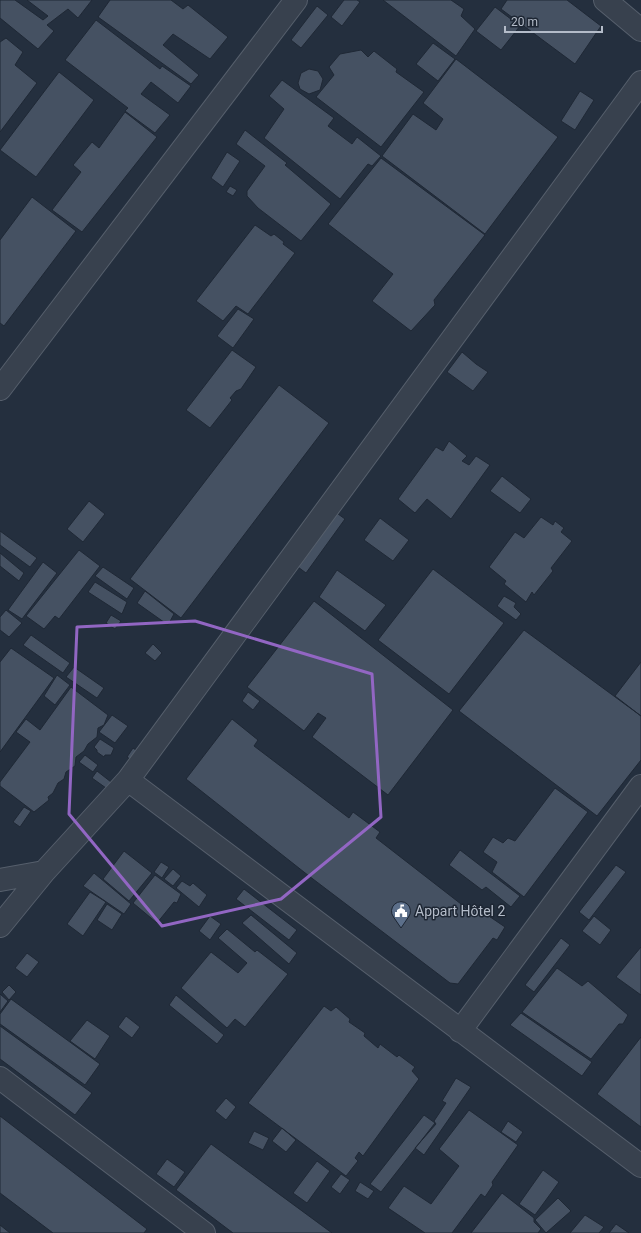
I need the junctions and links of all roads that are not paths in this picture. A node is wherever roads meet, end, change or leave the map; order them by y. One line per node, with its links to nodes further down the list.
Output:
1 (296, 0): 5 (street)
2 (605, 0): 3 (street)
3 (641, 30)
4 (641, 82): 6 (street)
5 (0, 389)
6 (128, 780): 8 (street); 11 (street)
7 (641, 786): 11 (street)
8 (44, 872): 9 (street); 10 (street)
9 (0, 880)
10 (0, 926)
11 (460, 1031): 13 (street)
12 (0, 1078): 14 (street)
13 (641, 1166)
14 (182, 1226): 15 (street)
15 (204, 1233)

